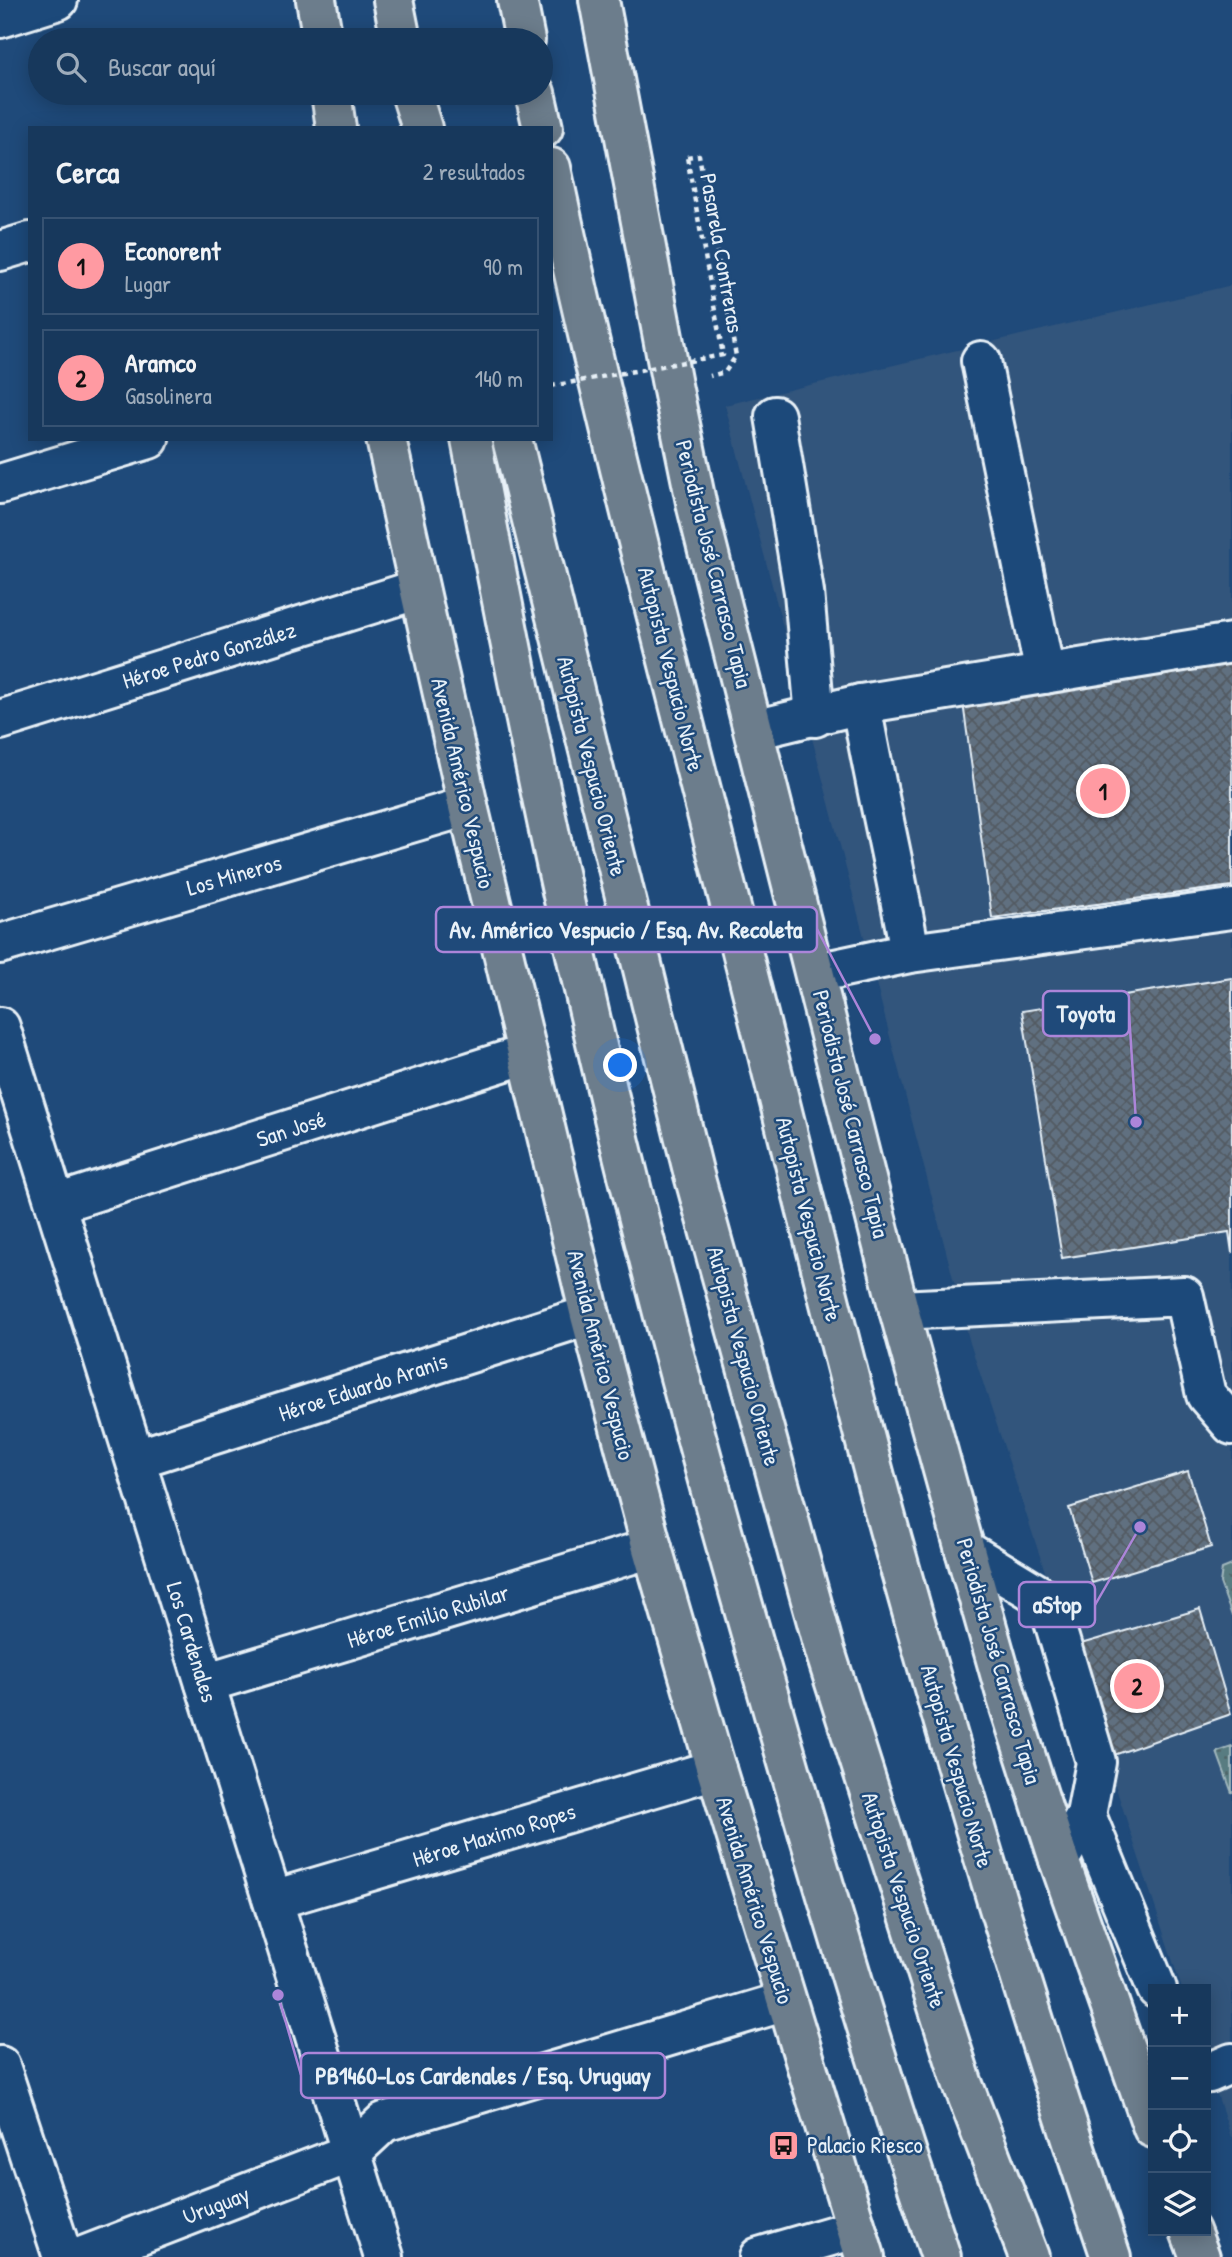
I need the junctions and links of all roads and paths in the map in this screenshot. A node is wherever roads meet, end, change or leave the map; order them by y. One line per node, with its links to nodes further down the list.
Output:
1 (58, 0): 6 (street)
2 (316, 0): 7 (main road)
3 (393, 0): 8 (main road)
4 (517, 0): 9 (main road)
5 (599, 0): 36 (main road, Periodista José Carrasco Tapia)
6 (0, 18)
7 (321, 28)
8 (399, 28)
9 (523, 28)
10 (333, 105): 14 (main road)
11 (412, 105): 15 (main road)
12 (414, 105): 16 (main road)
13 (538, 105): 17 (main road)
14 (336, 126)
15 (416, 126)
16 (421, 126)
17 (543, 126)
18 (553, 178): 71 (main road, Autopista Vespucio Norte)
19 (28, 243): 20 (street)
20 (0, 251)
21 (736, 356): 23 (path, Pasarela Contreras, bridge)
22 (981, 361): 32 (street)
23 (553, 386)
24 (775, 416): 34 (street)
25 (142, 441): 29 (street)
26 (386, 441): 30 (main road, Avenida Américo Vespucio)
27 (471, 441): 69 (main road)
28 (512, 441): 70 (main road, Autopista Vespucio Oriente)
29 (0, 484)
30 (419, 589): 35 (street, Héroe Pedro González); 37 (main road, Avenida Américo Vespucio)
31 (1232, 643): 32 (street)
32 (1045, 674): 33 (street)
33 (861, 704): 34 (street); 40 (street)
34 (816, 717): 36 (street)
35 (0, 720)
36 (754, 730): 41 (main road, Periodista José Carrasco Tapia)
37 (468, 806): 39 (street, Los Mineros); 43 (main road, Avenida Américo Vespucio)
38 (1232, 909): 40 (street)
39 (0, 944)
40 (910, 953): 41 (street)
41 (816, 973): 45 (main road, Periodista José Carrasco Tapia)
42 (0, 1027): 44 (street, Los Cardenales)
43 (527, 1054): 44 (street, San José); 46 (main road, Avenida Américo Vespucio)
44 (56, 1204): 48 (street, Los Cardenales)
45 (899, 1310): 47 (street); 50 (main road, Periodista José Carrasco Tapia)
46 (590, 1315): 48 (street, Héroe Eduardo Aranis); 49 (main road, Avenida Américo Vespucio)
47 (1232, 1425)
48 (136, 1459): 51 (street, Los Cardenales)
49 (652, 1548): 51 (street, Héroe Emilio Rubilar); 52 (main road, Avenida Américo Vespucio)
50 (965, 1550): 53 (street); 54 (main road, Periodista José Carrasco Tapia)
51 (205, 1683): 55 (street, Los Cardenales)
52 (716, 1769): 55 (street, Héroe Maximo Ropes); 57 (main road, Avenida Américo Vespucio)
53 (1086, 1815): 54 (street); 56 (street)
54 (1059, 1860): 61 (main road, Periodista José Carrasco Tapia)
55 (273, 1900): 62 (street, Los Cardenales)
56 (1155, 1984)
57 (786, 2001): 62 (street); 64 (main road, Avenida Américo Vespucio)
58 (1232, 2063): 60 (street)
59 (0, 2066): 65 (street)
60 (1211, 2072)
61 (1148, 2114)
62 (351, 2152): 66 (street, Uruguay); 67 (street, Los Cardenales)
63 (1192, 2236): 72 (main road)
64 (860, 2243): 68 (street)
65 (63, 2257)
66 (81, 2257)
67 (384, 2257)
68 (759, 2257)
69 (941, 2257)
70 (1029, 2257)
71 (1111, 2257)
72 (1200, 2257)

